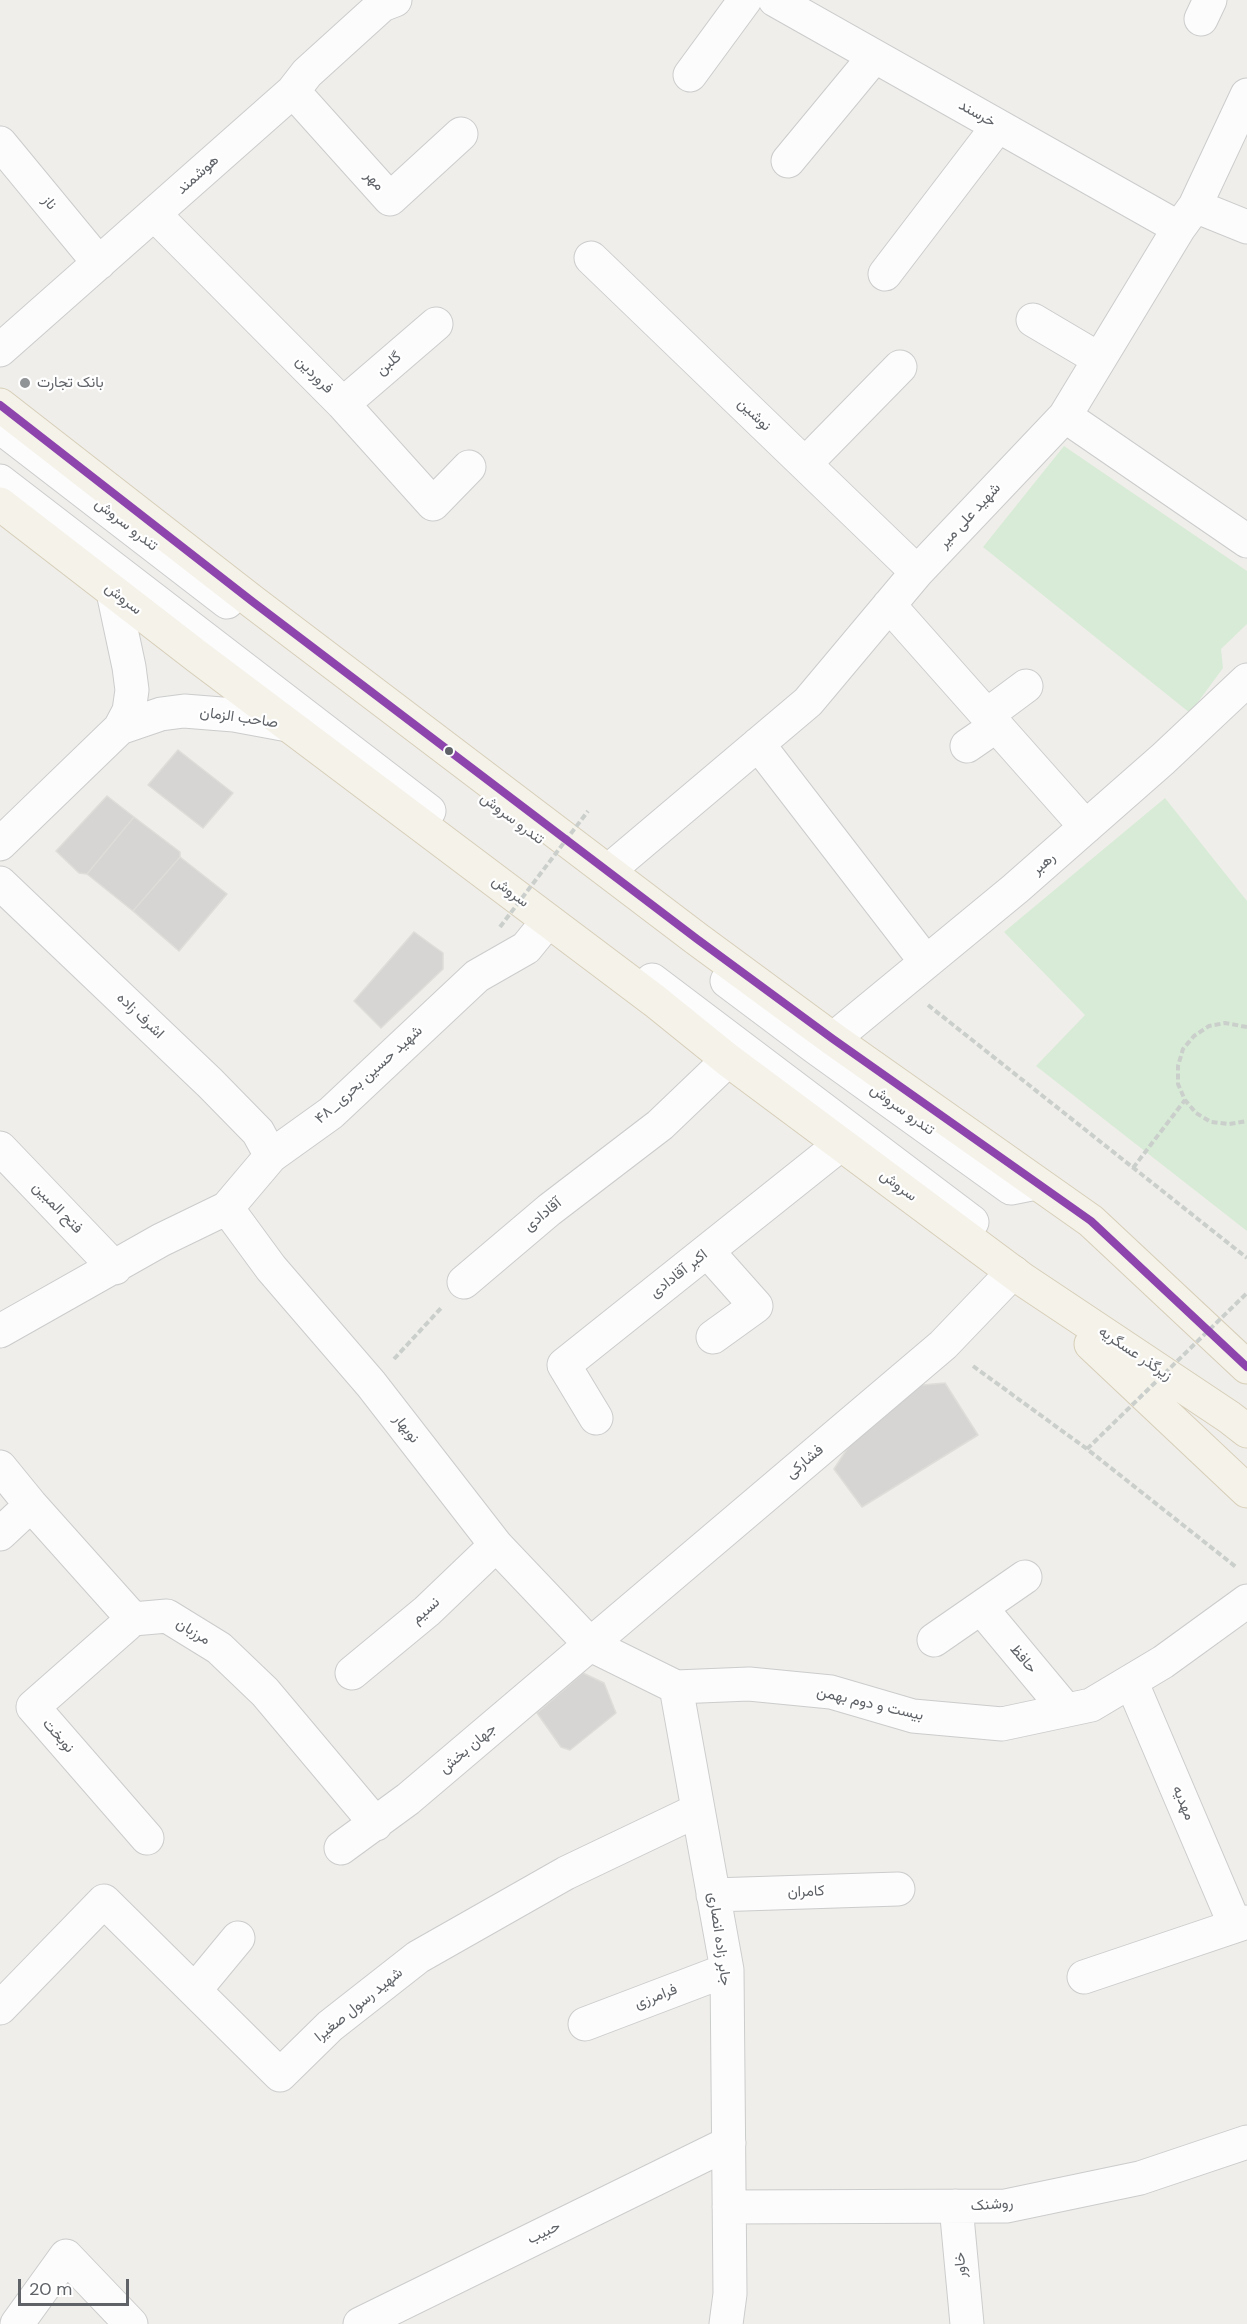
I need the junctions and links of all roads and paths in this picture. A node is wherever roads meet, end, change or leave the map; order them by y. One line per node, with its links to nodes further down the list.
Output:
1 (395, 0): 6 (street, هوشمند)
2 (745, 0): 5 (street)
3 (775, 0): 4 (street, خرسند)
4 (874, 57): 8 (street, خرسند); 11 (street)
5 (690, 75)
6 (293, 90): 9 (street, مهر); 12 (street, هوشمند)
7 (1247, 95): 13 (street, شهید علی میر)
8 (998, 126): 13 (street, خرسند); 17 (street)
9 (461, 134)
10 (0, 143): 16 (street, ناز)
11 (788, 161)
12 (154, 214): 16 (street, هوشمند); 23 (street, فروردین)
13 (1187, 217): 14 (street, خرسند); 21 (street, شهید علی میر)
14 (1247, 227)
15 (591, 258): 27 (street, نوشین)
16 (99, 263): 20 (street, هوشمند)
17 (885, 274)
18 (1033, 320): 21 (street)
19 (436, 324): 23 (street, گلبن)
20 (0, 350)
21 (1099, 359): 25 (street, شهید علی میر)
22 (900, 367): 27 (street)
23 (343, 404): 28 (street, فروردین)
24 (0, 405): 45 (main road)
25 (1065, 416): 31 (street); 32 (street, شهید علی میر)
26 (0, 427): 60 (street, تندرو سروش)
27 (804, 464): 32 (street, نوشین)
28 (468, 467)
29 (0, 481): 66 (street)
30 (0, 504): 33 (main road, سروش)
31 (1247, 541)
32 (917, 572): 34 (street, شهید علی میر)
33 (113, 592): 38 (main road, سروش); 39 (street, صاحب الزمان)
34 (889, 605): 37 (street); 40 (street, شهید علی میر)
35 (1247, 680): 43 (street, رهبر)
36 (1026, 686): 37 (street)
37 (991, 720): 41 (street); 43 (street)
38 (288, 725): 39 (street, صاحب الزمان); 47 (main road, سروش)
39 (120, 728): 44 (street, صاحب الزمان)
40 (758, 744): 45 (street, شهید علی میر); 49 (street)
41 (967, 746)
42 (588, 811): 48 (path, bridge)
43 (1086, 827): 49 (street, رهبر)
44 (0, 844)
45 (608, 871): 52 (main road)
46 (0, 883): 58 (street, اشرف زاده)
47 (548, 921): 53 (main road, سروش); 58 (street, ۴۸_شهید حسین بحری)
48 (500, 927)
49 (926, 962): 50 (street, رهبر)
50 (901, 983): 52 (street, رهبر); 59 (path)
51 (1247, 1027): 54 (path)
52 (833, 1039): 60 (main road)
53 (728, 1060): 56 (main road, سروش); 67 (street, آقادادی)
54 (1185, 1100): 55 (path); 59 (path)
55 (1247, 1120)
56 (841, 1144): 63 (street, اکبر آقادادی); 66 (main road, سروش)
57 (0, 1148): 65 (street, فتح المبین)
58 (271, 1156): 61 (street, ۴۸_شهید حسین بحری)
59 (1133, 1168): 64 (path)
60 (1036, 1183): 62 (main road)
61 (227, 1208): 65 (street, ۴۸_شهید حسین بحری); 74 (street, نوبهار)
62 (1091, 1221): 71 (main road); 73 (main road)
63 (708, 1251): 70 (street); 75 (street, اکبر آقادادی)
64 (1247, 1258)
65 (115, 1268): 69 (street, ۴۸_شهید حسین بحری)
66 (1008, 1268): 72 (street, فشارکی); 76 (main road, زیرگذر عسگریه); 79 (main road)
67 (464, 1282): 74 (path)
68 (1247, 1293): 77 (path, bridge)
69 (0, 1331)
70 (713, 1337)
71 (1247, 1339)
72 (943, 1345): 77 (path); 89 (street, فشارکی)
73 (1247, 1367)
74 (371, 1384): 82 (street, نوبهار)
75 (596, 1418)
76 (1247, 1431)
77 (1087, 1449): 83 (path)
78 (0, 1467): 80 (street)
79 (1247, 1491)
80 (31, 1505): 81 (street); 87 (street)
81 (0, 1534)
82 (496, 1545): 89 (street, نوبهار); 90 (street, نسیم)
83 (1238, 1568)
84 (1024, 1577): 86 (street)
85 (1247, 1601): 91 (street, بیست و دوم بهمن)
86 (981, 1608): 88 (street); 93 (street, حافظ)
87 (133, 1619): 95 (street, مرزبان); 96 (street, نوبخت)
88 (934, 1640)
89 (591, 1645): 92 (street); 95 (street, جهان بخش)
90 (352, 1673)
91 (1131, 1681): 93 (street, بیست و دوم بهمن); 100 (street, مهدیه)
92 (676, 1687): 93 (street, بیست و دوم بهمن); 94 (street, جابر زاده انصاری)
93 (1066, 1710)
94 (698, 1810): 99 (street, جابر زاده انصاری); 104 (street, شهید رسول صغیرا)
95 (376, 1824): 97 (street, جهان بخش)
96 (147, 1838)
97 (341, 1848)
98 (898, 1889): 99 (street, کامران)
99 (714, 1895): 102 (street, جابر زاده انصاری)
100 (1241, 1924): 103 (street, مهدیه)
101 (238, 1938): 104 (street)
102 (727, 1970): 106 (street, فرامرزی); 108 (street, جابر زاده انصاری)
103 (1084, 1977)
104 (195, 1990): 105 (street, شهید رسول صغیرا)
105 (0, 2008)
106 (585, 2024)
107 (1247, 2142): 109 (street, روشنک)
108 (729, 2143): 110 (street, جابر زاده انصاری); 113 (street, حبیب)
109 (956, 2206): 110 (street, روشنک); 115 (street, خاور)
110 (729, 2207): 114 (street, جابر زاده انصاری)
111 (17, 2324): 112 (street)
112 (131, 2324)
113 (360, 2324)
114 (726, 2324)
115 (967, 2324)

